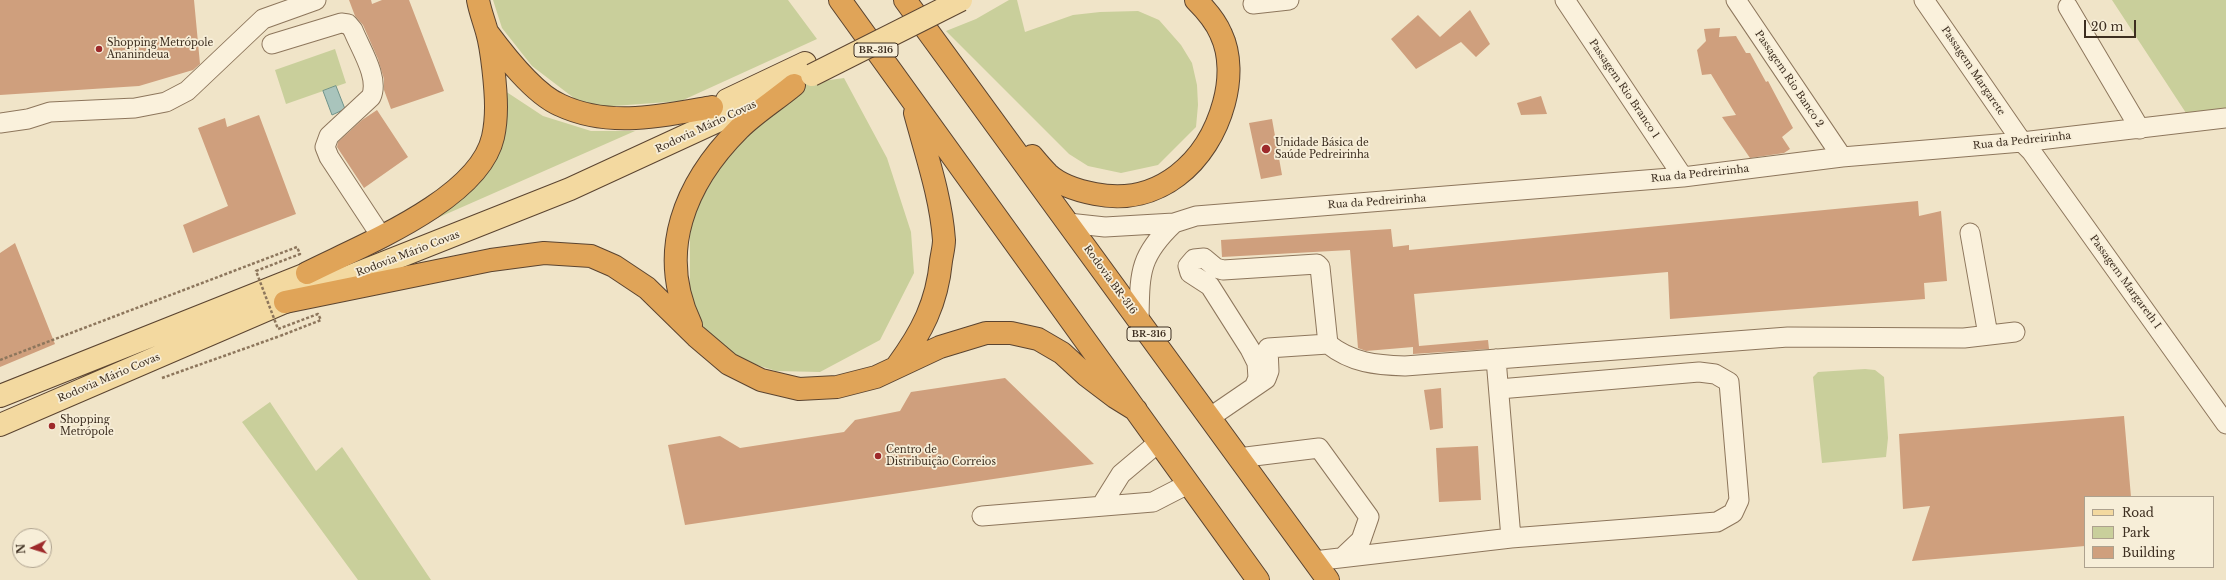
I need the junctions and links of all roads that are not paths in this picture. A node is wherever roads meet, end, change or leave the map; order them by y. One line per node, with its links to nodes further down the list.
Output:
1 (316, 0): 20 (street)
2 (478, 0): 14 (highway)
3 (840, 0): 18 (highway, BR-316)
4 (905, 0): 17 (highway, Rodovia BR-316 / BR-316)
5 (927, 0): 16 (main road)
6 (961, 0): 16 (main road, bridge)
7 (1196, 0): 17 (highway)
8 (1289, 0): 12 (street)
9 (1565, 0): 25 (street, Passagem Rio Branco 1)
10 (1736, 0): 24 (street, Passagem Rio Banco 2)
11 (1924, 0): 23 (street, Passagem Margarete)
12 (1253, 4)
13 (2068, 7): 22 (street)
14 (487, 32): 19 (highway); 29 (highway)
15 (272, 44): 29 (street)
16 (804, 75): 19 (main road, Rodovia Mário Covas); 31 (main road, Rodovia Mário Covas); 35 (highway)
17 (969, 90): 26 (highway, Rodovia BR-316 / BR-316)
18 (912, 100): 39 (highway); 42 (highway, BR-316)
19 (712, 107): 30 (main road, Rodovia Mário Covas)
20 (0, 123)
21 (2223, 123): 22 (street, Rua da Pedreirinha)
22 (2140, 129): 23 (street, Rua da Pedreirinha)
23 (2022, 142): 24 (street, Rua da Pedreirinha); 45 (street, Passagem Margareth I)
24 (1842, 157): 25 (street, Rua da Pedreirinha)
25 (1683, 177): 27 (street, Rua da Pedreirinha)
26 (1068, 223): 27 (street, Rua da Pedreirinha); 32 (highway, Rodovia BR-316 / BR-316)
27 (1174, 223): 32 (street)
28 (1970, 232): 34 (street)
29 (381, 236): 30 (highway)
30 (307, 273): 41 (main road, Rodovia Mário Covas)
31 (285, 302): 35 (highway); 44 (main road, Rodovia Mário Covas)
32 (1139, 320): 43 (highway, Rodovia BR-316 / BR-316)
33 (2015, 332): 34 (street)
34 (1988, 335): 38 (street)
35 (696, 336): 39 (highway)
36 (1328, 344): 37 (street); 37 (street); 38 (street)
37 (1259, 349): 43 (street)
38 (1496, 359): 40 (street)
39 (894, 368): 42 (highway)
40 (1499, 389): 51 (street); 51 (street)
41 (0, 396)
42 (1136, 410): 46 (highway, BR-316)
43 (1209, 418): 47 (highway, Rodovia BR-316 / BR-316)
44 (0, 424)
45 (2226, 424)
46 (1159, 442): 48 (highway, BR-316); 49 (street)
47 (1238, 458): 52 (street); 53 (highway, Rodovia BR-316 / BR-316)
48 (1188, 484): 49 (street); 54 (highway, BR-316)
49 (1101, 506): 50 (street)
50 (982, 516)
51 (1511, 538): 52 (street)
52 (1343, 557): 53 (street)
53 (1314, 561): 55 (highway, Rodovia BR-316 / BR-316)
54 (1258, 580)
55 (1328, 580)

